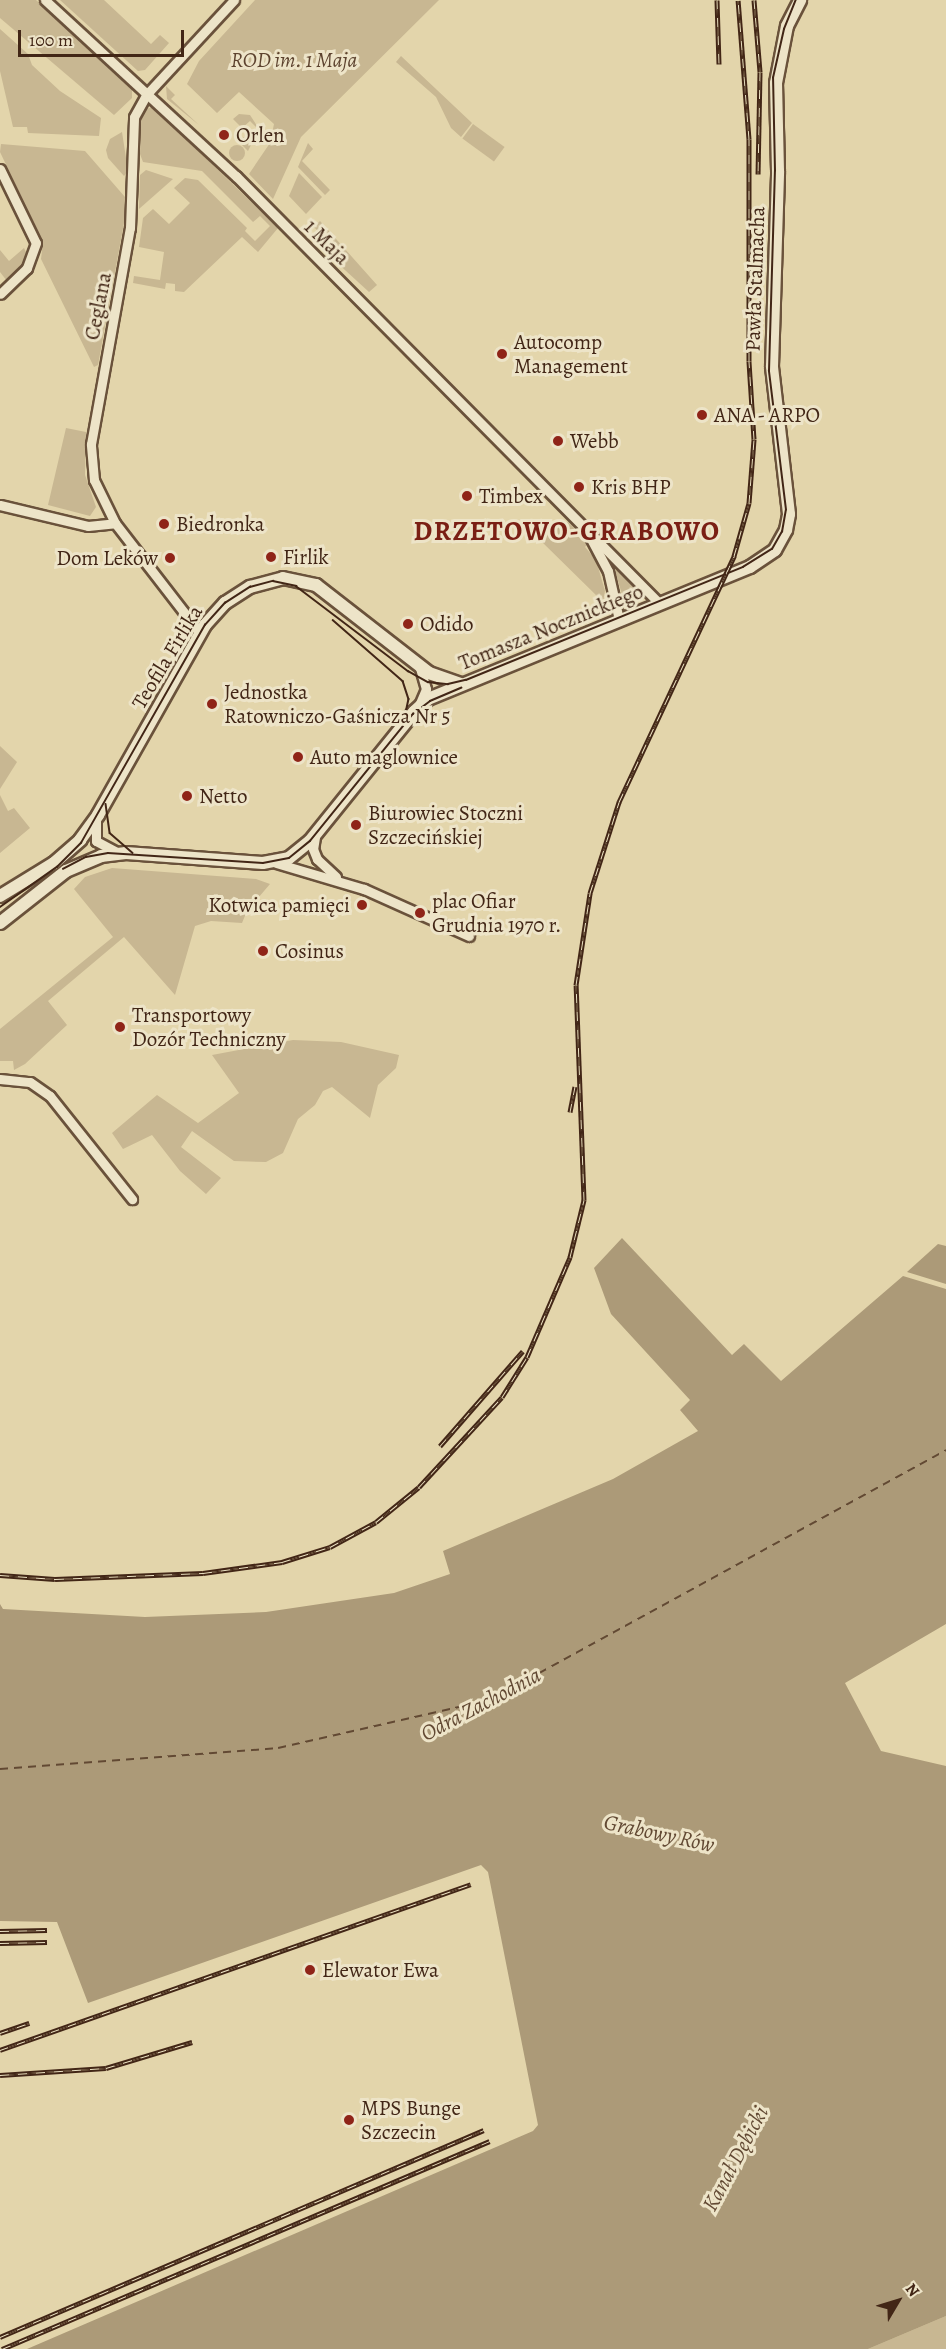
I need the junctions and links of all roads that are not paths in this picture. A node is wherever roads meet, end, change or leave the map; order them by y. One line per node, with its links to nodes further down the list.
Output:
1 (45, 0): 4 (street, 1 Maja)
2 (234, 0): 4 (street, Ceglana)
3 (800, 0): 10 (street, Pawła Stalmacha)
4 (147, 94): 8 (street, 1 Maja); 9 (street, Ceglana)
5 (0, 169): 6 (street)
6 (0, 294)
7 (0, 506): 9 (street)
8 (576, 518): 11 (street, 1 Maja); 12 (street, 1 Maja)
9 (115, 523): 13 (street, Ceglana)
10 (769, 556): 11 (street, Tomasza Nocznickiego)
11 (660, 603): 12 (street, Tomasza Nocznickiego)
12 (619, 620): 15 (street, Tomasza Nocznickiego)
13 (200, 633): 14 (street, Teofila Firlika); 17 (street, Teofila Firlika)
14 (416, 662): 15 (street, Teofila Firlika); 16 (street)
15 (465, 683): 16 (street, Tomasza Nocznickiego)
16 (414, 712): 18 (street, Tomasza Nocznickiego)
17 (98, 815): 19 (street); 22 (street, Teofila Firlika)
18 (317, 832): 20 (street, Tomasza Nocznickiego); 21 (street)
19 (126, 853): 20 (street); 23 (street)
20 (271, 862): 21 (street)
21 (340, 880): 24 (street)
22 (0, 896)
23 (0, 923)
24 (469, 936)
25 (0, 1080): 26 (street)
26 (132, 1199)

